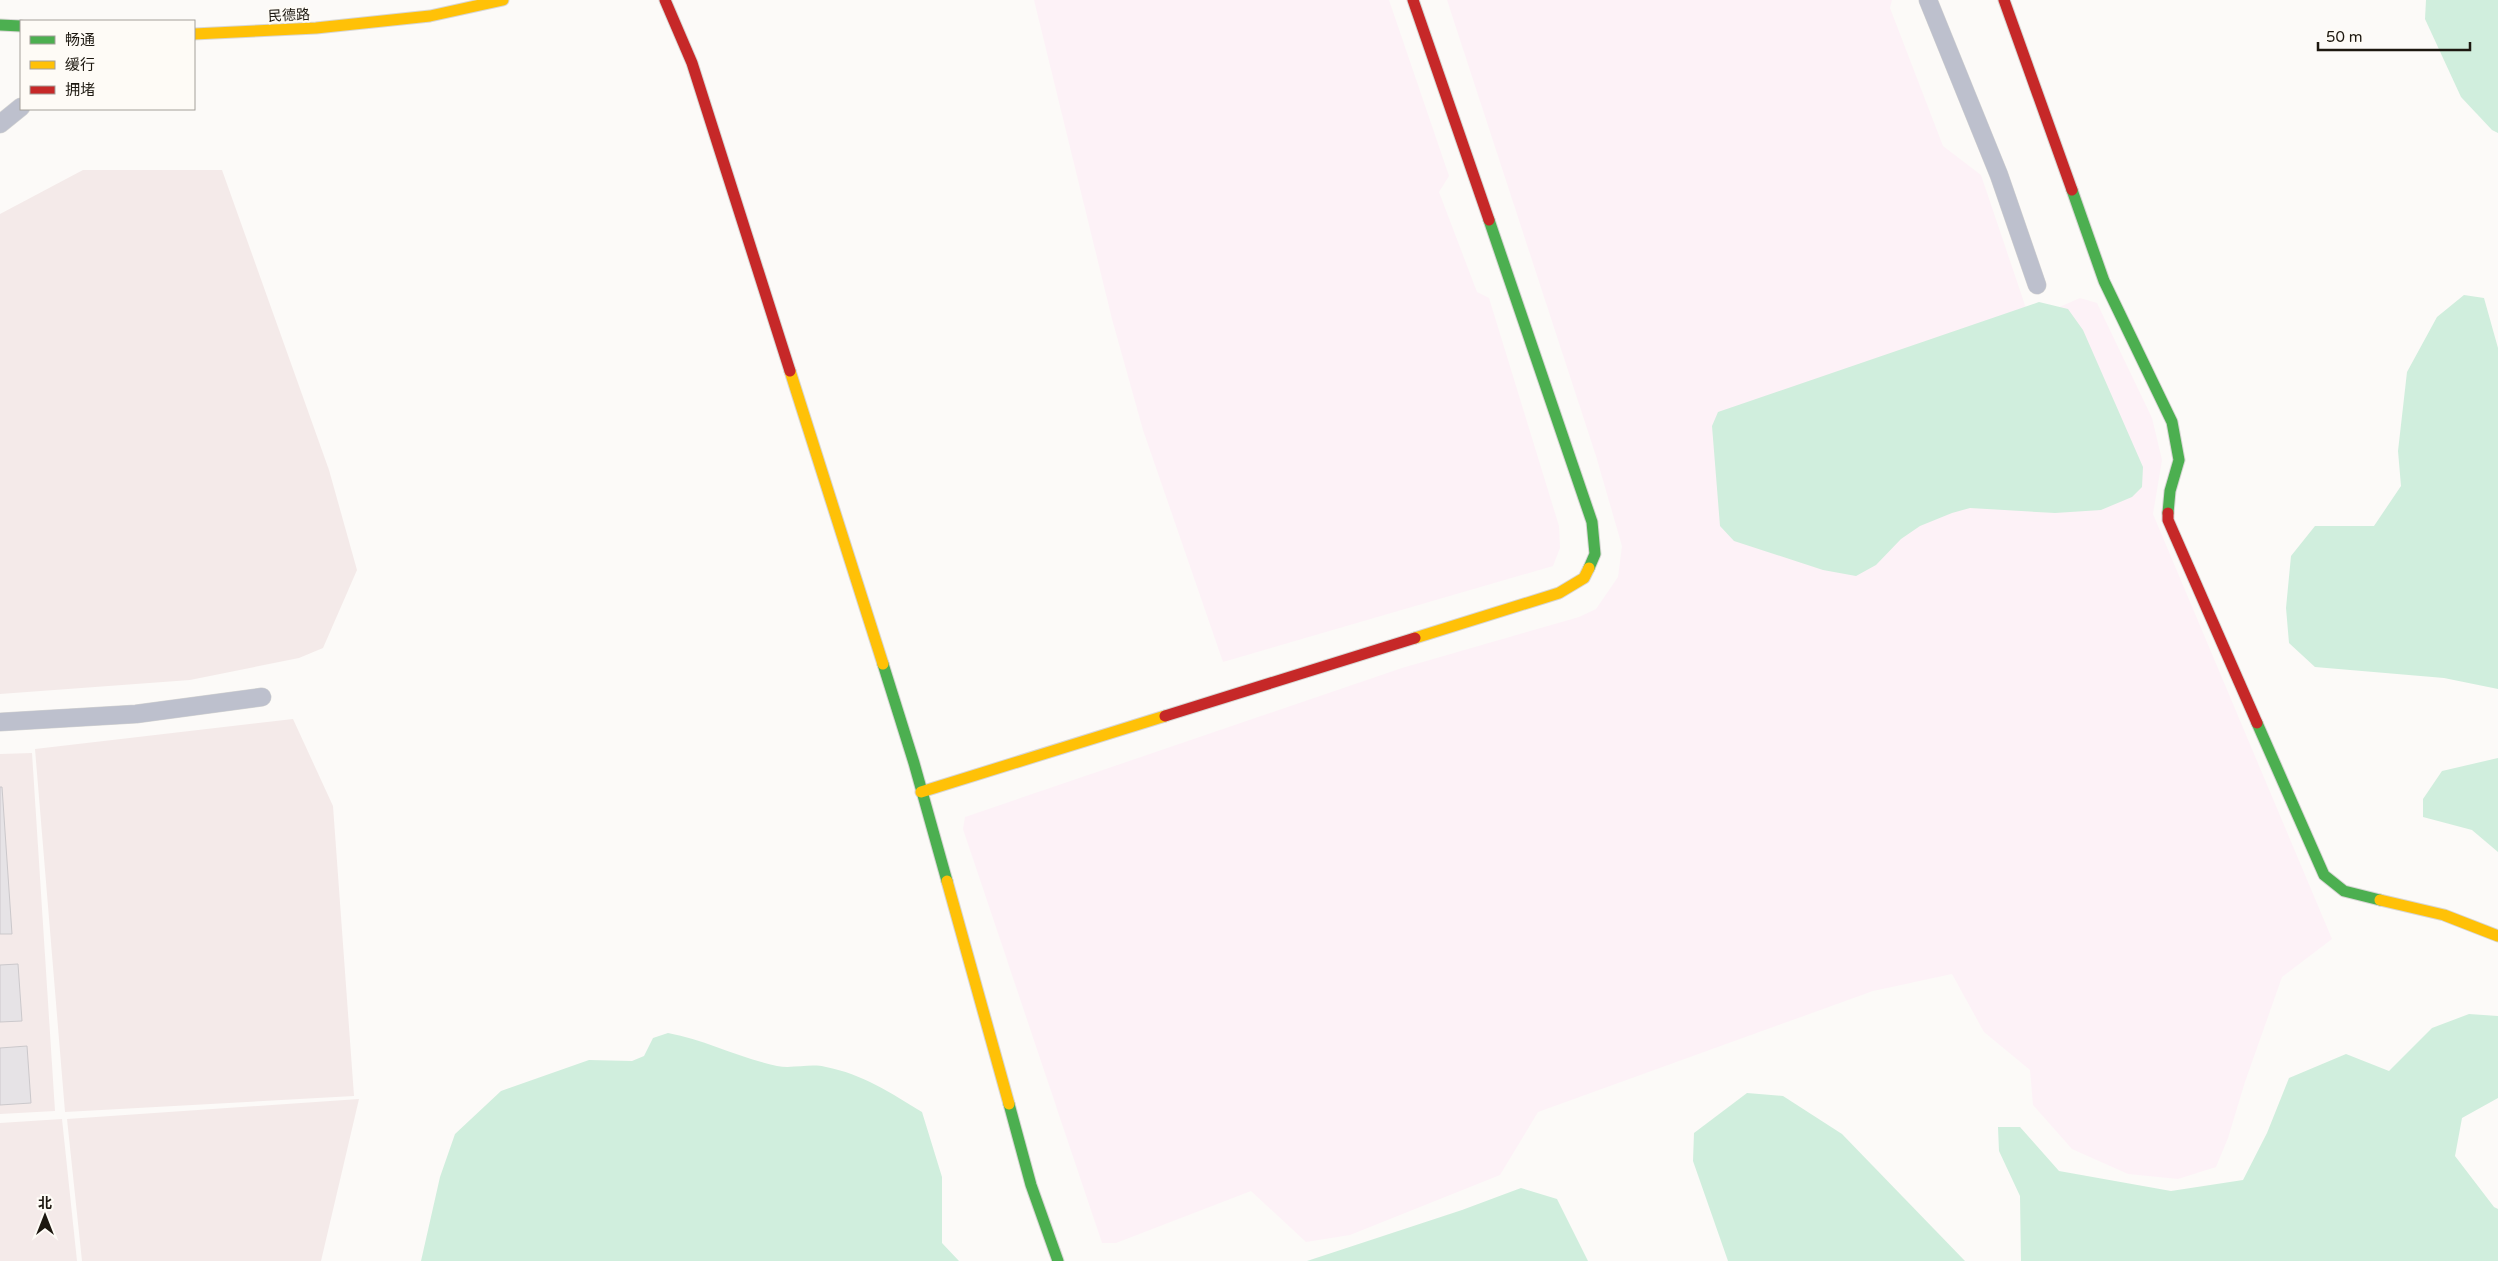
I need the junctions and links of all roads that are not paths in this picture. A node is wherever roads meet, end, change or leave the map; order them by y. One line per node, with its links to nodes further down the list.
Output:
1 (503, 0): 8 (street, 民德路)
2 (665, 0): 14 (street)
3 (1412, 0): 14 (street)
4 (1928, 0): 11 (street)
5 (2004, 0): 15 (street)
6 (0, 25): 7 (street)
7 (20, 26)
8 (195, 34)
9 (20, 108): 10 (street)
10 (0, 124)
11 (2037, 285)
12 (262, 697): 13 (street)
13 (0, 722)
14 (921, 792): 16 (street)
15 (2498, 936)
16 (1058, 1261)

